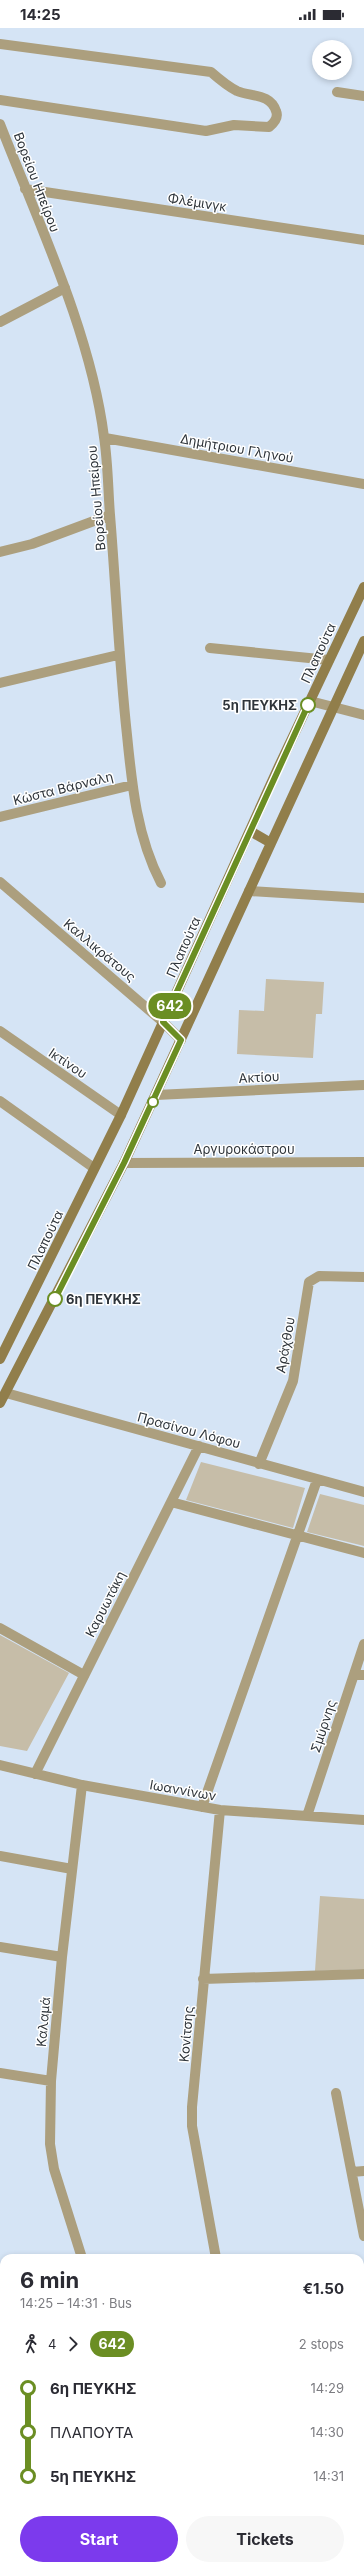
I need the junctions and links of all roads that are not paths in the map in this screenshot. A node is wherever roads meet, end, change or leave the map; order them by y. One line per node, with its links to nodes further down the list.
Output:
1 (0, 44): 4 (street)
2 (337, 92): 3 (street)
3 (364, 96)
4 (0, 100)
5 (0, 124): 6 (street, Βορείου Ηπείρου)
6 (25, 189): 7 (street, Φλέμινγκ); 8 (street, Βορείου Ηπείρου)
7 (364, 240)
8 (65, 288): 9 (street); 10 (street, Βορείου Ηπείρου)
9 (0, 322)
10 (105, 438): 11 (street, Δημήτριου Γληνού); 12 (street, Βορείου Ηπείρου)
11 (364, 484)
12 (110, 515): 13 (street); 17 (street, Βορείου Ηπείρου)
13 (0, 552)
14 (364, 587): 18 (main road, Πλαπούτα)
15 (364, 641): 21 (main road)
16 (210, 648): 18 (street)
17 (118, 655): 19 (street); 23 (street, Βορείου Ηπείρου)
18 (329, 660): 20 (main road, Πλαπούτα)
19 (0, 682)
20 (310, 701): 21 (street); 25 (main road, Πλαπούτα)
21 (333, 708): 22 (street); 26 (main road)
22 (364, 715)
23 (132, 785): 24 (street, Κώστα Βάρναλη); 28 (street, Βορείου Ηπείρου)
24 (0, 817)
25 (250, 831): 26 (main road); 31 (main road, Πλαπούτα)
26 (271, 843): 29 (main road)
27 (0, 882): 31 (street, Καλλικράτους)
28 (161, 883)
29 (250, 891): 30 (street); 33 (main road)
30 (364, 898)
31 (163, 1022): 33 (street, Καλλικράτους); 37 (main road, Πλαπούτα)
32 (0, 1031): 37 (street, Ικτίνου)
33 (181, 1040): 35 (main road)
34 (364, 1085): 35 (street, Ακτίου)
35 (156, 1095): 39 (main road)
36 (0, 1101): 40 (street)
37 (121, 1115): 40 (main road, Πλαπούτα)
38 (364, 1162): 39 (street, Αργυροκάστρου)
39 (124, 1163): 43 (main road)
40 (94, 1168): 42 (main road, Πλαπούτα)
41 (364, 1277): 46 (street, Αράχθου)
42 (0, 1359)
43 (6, 1393): 44 (main road); 45 (street, Πρασίνου Λόφου)
44 (0, 1403)
45 (199, 1446): 46 (street, Πρασίνου Λόφου); 49 (street, Καρυωτάκη)
46 (259, 1464): 47 (street, Πρασίνου Λόφου)
47 (317, 1480): 48 (street, Πρασίνου Λόφου); 50 (street)
48 (364, 1492)
49 (171, 1502): 50 (street); 54 (street, Καρυωτάκη)
50 (297, 1537): 51 (street); 59 (street)
51 (364, 1553)
52 (0, 1628): 54 (street)
53 (364, 1644): 55 (street, Σμύρνης)
54 (84, 1675): 57 (street, Καρυωτάκη)
55 (359, 1675): 61 (street, Σμύρνης)
56 (0, 1765): 57 (street, Ιωαννίνων)
57 (35, 1774): 58 (street, Ιωαννίνων)
58 (82, 1785): 59 (street, Ιωαννίνων); 64 (street, Καλαμά)
59 (202, 1807): 60 (street, Ιωαννίνων)
60 (220, 1810): 61 (street, Ιωαννίνων); 68 (street, Κονίτσης)
61 (307, 1816): 62 (street, Ιωαννίνων)
62 (364, 1820)
63 (0, 1856): 64 (street)
64 (72, 1869): 66 (street, Καλαμά)
65 (0, 1947): 66 (street)
66 (62, 1957): 70 (street, Καλαμά)
67 (364, 1974): 68 (street)
68 (203, 1979): 76 (street, Κονίτσης)
69 (0, 2074): 70 (street)
70 (51, 2080): 75 (street, Καλαμά)
71 (336, 2093): 73 (street)
72 (364, 2171): 73 (street)
73 (352, 2172): 74 (street)
74 (364, 2236)
75 (81, 2254)
76 (215, 2254)

